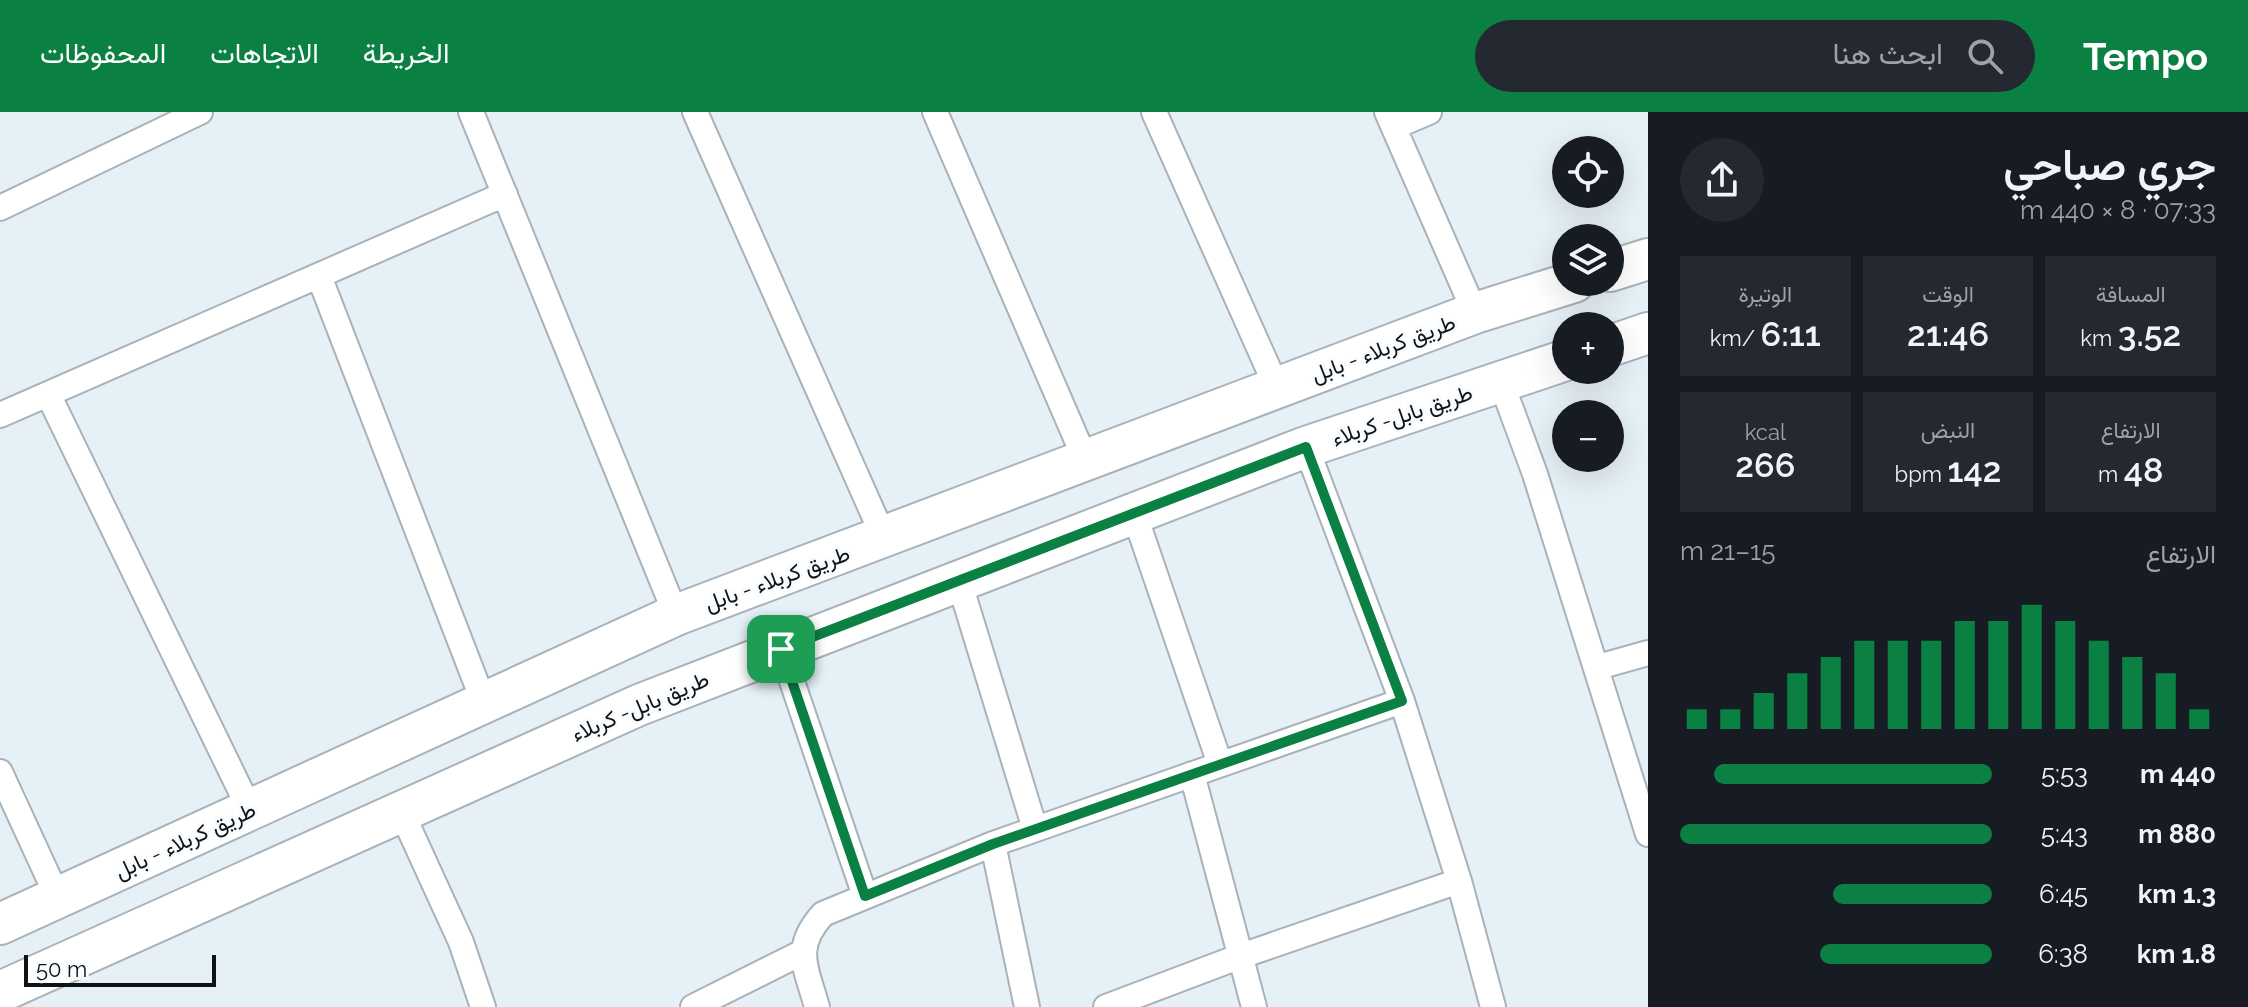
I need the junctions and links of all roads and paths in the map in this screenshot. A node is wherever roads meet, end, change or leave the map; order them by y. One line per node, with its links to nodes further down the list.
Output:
1 (471, 112): 8 (street)
2 (695, 112): 25 (street)
3 (935, 112): 23 (street)
4 (1154, 112): 19 (street)
5 (1429, 112): 7 (street)
6 (185, 115): 9 (street)
7 (1391, 120): 14 (street)
8 (505, 194): 12 (street); 27 (street)
9 (0, 208)
10 (1648, 259): 11 (main road)
11 (1624, 267)
12 (319, 276): 20 (street); 32 (street)
13 (1552, 289): 14 (main road, طريق كربلاء - بابل)
14 (1475, 313): 19 (main road, طريق كربلاء - بابل)
15 (1648, 333): 16 (main road)
16 (1624, 341)
17 (1552, 365): 18 (main road, طريق بابل- كربلاء)
18 (1501, 382): 22 (main road, طريق بابل- كربلاء); 30 (street)
19 (1277, 388): 23 (main road, طريق كربلاء - بابل)
20 (48, 394): 21 (street); 36 (street)
21 (0, 415)
22 (1306, 447): 24 (main road, طريق بابل- كربلاء); 31 (street)
23 (1086, 461): 25 (main road, طريق كربلاء - بابل)
24 (1134, 513): 26 (main road, طريق بابل- كربلاء); 33 (street)
25 (884, 538): 27 (main road, طريق كربلاء - بابل)
26 (959, 581): 28 (main road, طريق بابل- كربلاء); 38 (street)
27 (676, 615): 32 (main road, طريق كربلاء - بابل)
28 (781, 649): 37 (main road, طريق بابل- كربلاء); 45 (street)
29 (1648, 653): 30 (street)
30 (1598, 667): 40 (street)
31 (1402, 701): 33 (street); 43 (street)
32 (484, 703): 36 (main road, طريق كربلاء - بابل)
33 (1220, 764): 35 (street)
34 (0, 772): 46 (street)
35 (1192, 774): 38 (street); 49 (street)
36 (255, 808): 39 (main road, طريق كربلاء - بابل); 42 (main road)
37 (401, 811): 42 (main road, طريق بابل- كربلاء); 51 (street)
38 (1035, 829): 41 (street)
39 (204, 831): 44 (main road); 46 (main road, طريق كربلاء - بابل)
40 (1648, 834)
41 (993, 844): 45 (street); 54 (street)
42 (289, 862): 44 (main road, طريق بابل- كربلاء)
43 (1459, 881): 49 (street); 57 (street)
44 (221, 892): 50 (main road, طريق بابل- كربلاء)
45 (865, 896): 48 (street)
46 (58, 898): 47 (main road, طريق كربلاء - بابل)
47 (0, 924)
48 (803, 952): 52 (street); 53 (street)
49 (1241, 956): 55 (street); 56 (street)
50 (0, 992)
51 (483, 1007)
52 (693, 1007)
53 (817, 1007)
54 (1027, 1007)
55 (1106, 1007)
56 (1254, 1007)
57 (1493, 1007)

